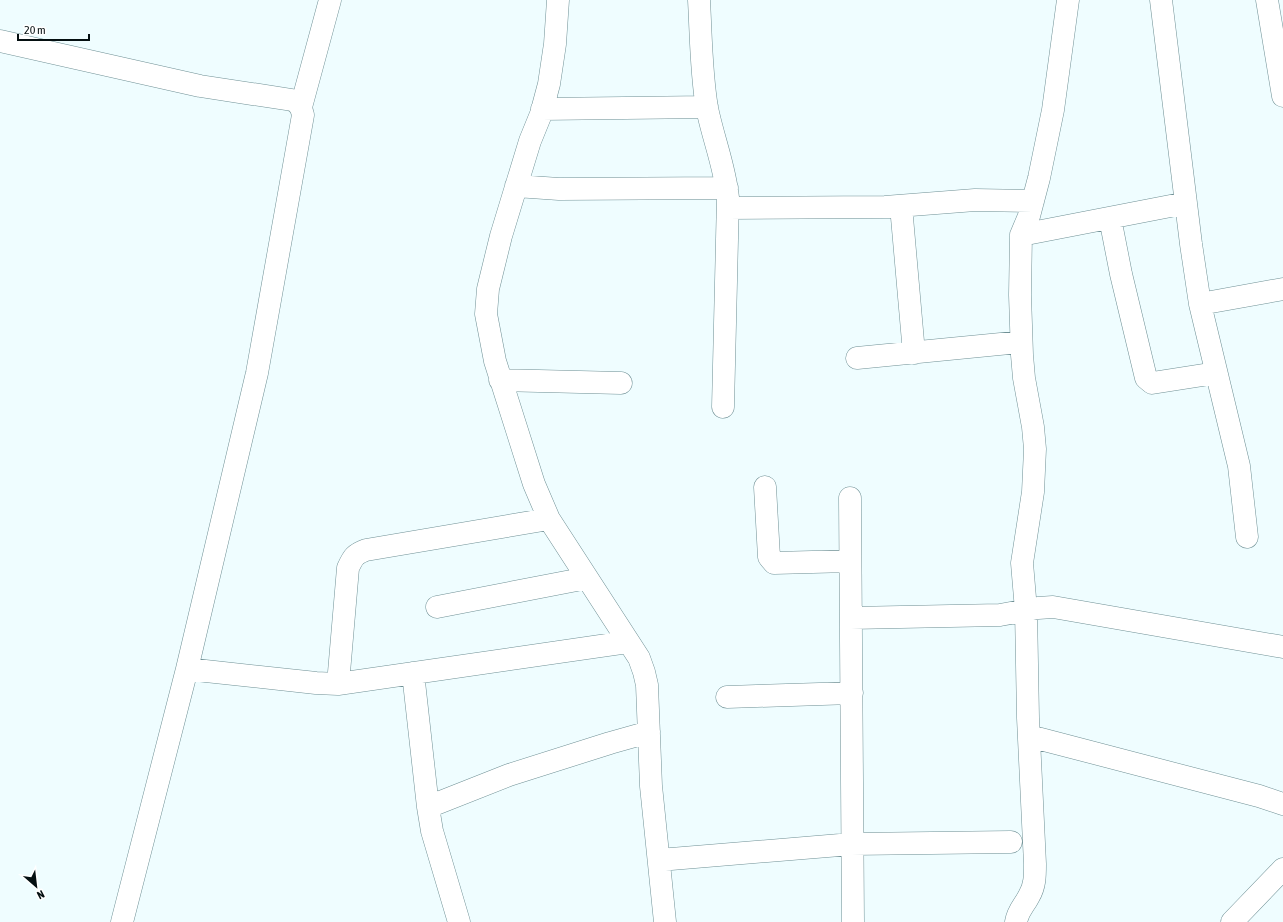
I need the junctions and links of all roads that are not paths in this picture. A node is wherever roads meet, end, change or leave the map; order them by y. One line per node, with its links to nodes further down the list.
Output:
1 (330, 0): 9 (street)
2 (558, 0): 11 (street)
3 (699, 0): 10 (street)
4 (1068, 0): 14 (street)
5 (1161, 0): 15 (street)
6 (1267, 0): 8 (street)
7 (0, 40): 9 (street)
8 (1283, 96)
9 (302, 107): 39 (street)
10 (707, 107): 11 (street); 13 (street)
11 (542, 109): 12 (street)
12 (516, 186): 13 (street); 25 (street)
13 (727, 198): 16 (street); 27 (street)
14 (1033, 201): 16 (street); 18 (street)
15 (1186, 203): 17 (street); 20 (street)
16 (901, 206): 22 (street)
17 (1110, 218): 18 (street); 24 (street)
18 (1021, 235): 21 (street)
19 (1283, 289): 20 (street)
20 (1200, 304): 24 (street)
21 (1021, 342): 22 (street); 35 (street)
22 (914, 353): 23 (street)
23 (857, 358)
24 (1216, 373): 31 (street)
25 (500, 380): 26 (street); 30 (street)
26 (621, 383)
27 (723, 407)
28 (765, 487): 32 (street)
29 (850, 498): 32 (street)
30 (549, 519): 33 (street); 41 (street)
31 (1247, 537)
32 (850, 561): 36 (street)
33 (587, 578): 34 (street); 37 (street)
34 (437, 606)
35 (1026, 610): 36 (street); 38 (street); 45 (street)
36 (851, 618): 42 (street)
37 (628, 642): 40 (street); 44 (street)
38 (1283, 647)
39 (187, 669): 41 (street); 52 (street)
40 (413, 673): 41 (street); 47 (street)
41 (338, 684)
42 (852, 693): 43 (street); 49 (street)
43 (727, 697)
44 (649, 732): 47 (street); 50 (street)
45 (1029, 736): 46 (street); 56 (street)
46 (1283, 804)
47 (428, 807): 53 (street)
48 (1011, 842): 49 (street)
49 (852, 844): 50 (street); 55 (street)
50 (659, 860): 54 (street)
51 (1283, 869): 57 (street)
52 (122, 922)
53 (459, 922)
54 (665, 922)
55 (853, 922)
56 (1016, 922)
57 (1232, 922)

